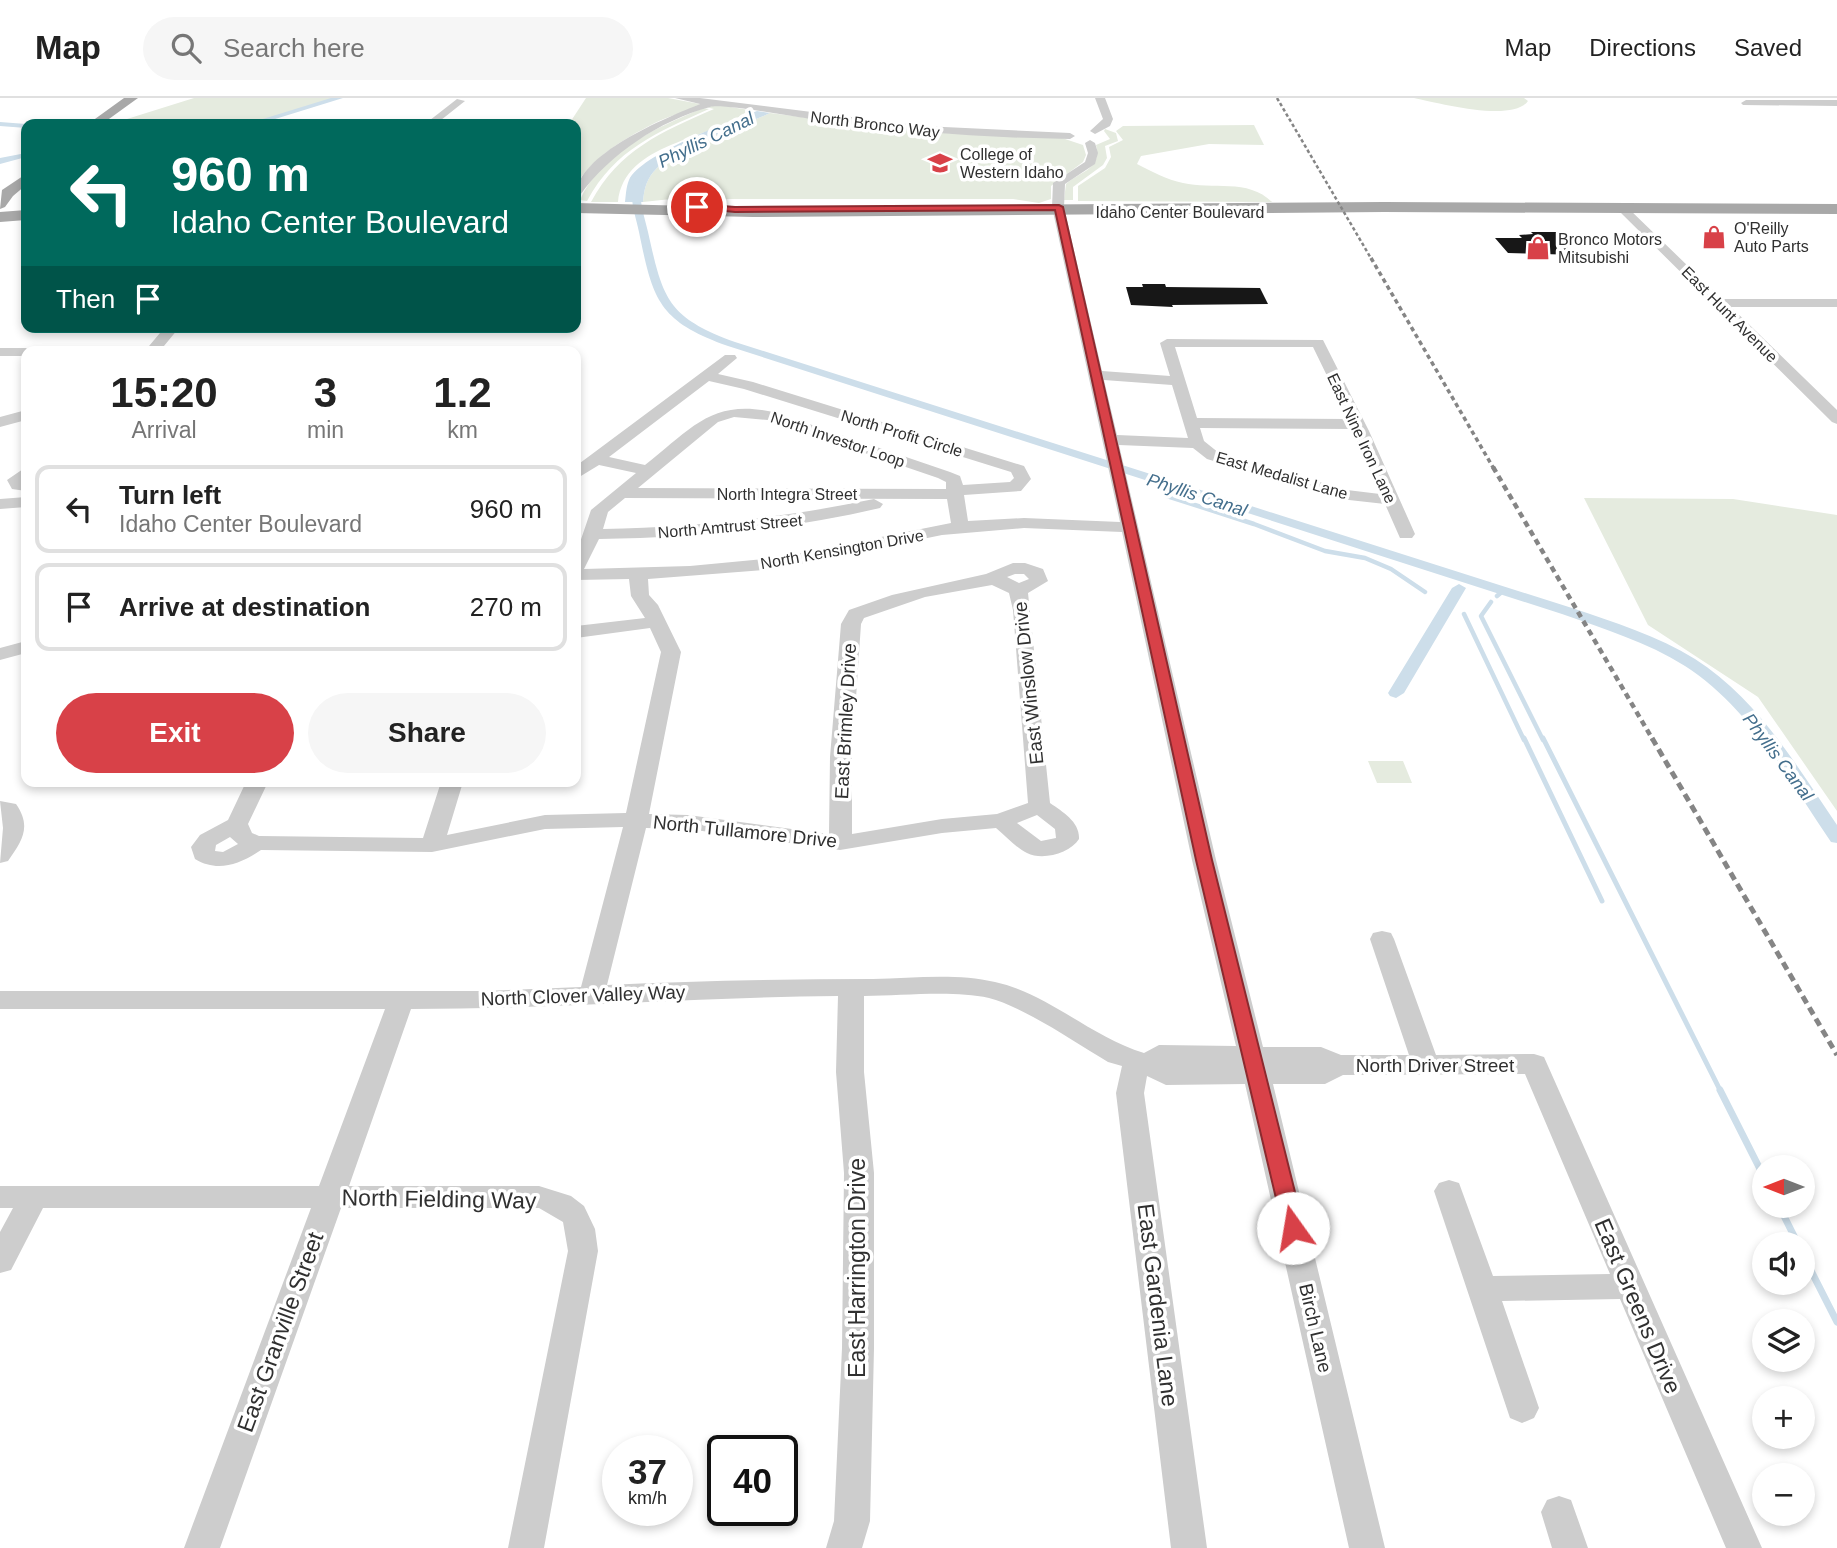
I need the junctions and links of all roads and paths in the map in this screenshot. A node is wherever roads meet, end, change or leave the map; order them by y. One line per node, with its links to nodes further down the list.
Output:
1 (132, 98): 8 (main road)
2 (680, 98): 5 (street, North Bronco Way)
3 (1100, 98): 10 (street)
4 (460, 102): 9 (street)
5 (711, 102): 10 (street, North Bronco Way); 15 (street)
6 (1745, 103): 7 (street)
7 (1837, 103)
8 (101, 119)
9 (437, 119)
10 (1082, 132): 11 (street, North Bronco Way); 11 (street)
11 (1090, 143): 20 (street)
12 (21, 173): 14 (main road)
13 (21, 182): 16 (main road)
14 (0, 186)
15 (581, 186)
16 (0, 207): 21 (main road)
17 (581, 208): 20 (main road, Idaho Center Boulevard)
18 (1624, 209): 19 (main road, Idaho Center Boulevard); 20 (main road, Idaho Center Boulevard); 24 (street, East Hunt Avenue)
19 (1837, 209)
20 (1059, 210): 31 (street, Birch Lane)
21 (21, 211)
22 (21, 213): 23 (main road)
23 (0, 217)
24 (1720, 303): 25 (street); 34 (street, East Hunt Avenue)
25 (1837, 303)
26 (1318, 343): 32 (street, East Medalist Lane); 37 (street, East Nine Iron Lane)
27 (0, 352): 28 (street)
28 (21, 352)
29 (730, 358): 30 (street)
30 (707, 376): 41 (street); 46 (street, North Profit Circle)
31 (1096, 378): 32 (street); 40 (street, Birch Lane)
32 (1177, 381): 36 (street, East Medalist Lane)
33 (21, 416): 35 (street)
34 (1837, 419)
35 (0, 422)
36 (1191, 423): 37 (street); 39 (street, East Medalist Lane)
37 (1356, 424): 50 (street, East Nine Iron Lane)
38 (1158, 443): 39 (street); 40 (street)
39 (1197, 443): 50 (street, East Medalist Lane)
40 (1114, 454): 52 (street, Birch Lane)
41 (596, 459): 42 (street); 43 (street)
42 (581, 470)
43 (648, 471): 46 (street, North Investor Loop); 47 (street, North Investor Loop)
44 (21, 476): 45 (street)
45 (21, 489)
46 (955, 492): 48 (street, North Integra Street); 54 (street)
47 (619, 493): 48 (street, North Integra Street); 55 (street, North Investor Loop)
48 (907, 495): 55 (street, North Amtrust Street)
49 (21, 497): 51 (street)
50 (1391, 500): 56 (street, East Nine Iron Lane)
51 (0, 505)
52 (1129, 520): 53 (street, North Kensington Drive); 85 (street, Birch Lane)
53 (1066, 522): 54 (street, North Kensington Drive)
54 (961, 528): 58 (street, North Kensington Drive)
55 (593, 534): 57 (street, North Investor Loop)
56 (1406, 534)
57 (581, 558)
58 (666, 573): 59 (street, North Kensington Drive); 62 (street)
59 (638, 574): 60 (street, North Kensington Drive); 62 (street)
60 (581, 575)
61 (990, 579): 68 (street, East Winslow Drive); 74 (street, East Brimley Drive)
62 (652, 614): 63 (street); 70 (street)
63 (581, 631)
64 (21, 648): 65 (street)
65 (0, 654)
66 (255, 787): 72 (street)
67 (450, 787): 75 (street)
68 (1039, 806): 71 (street, North Tullamore Drive); 71 (street)
69 (4, 809): 76 (street)
70 (636, 820): 74 (street, North Tullamore Drive); 75 (street, North Tullamore Drive); 79 (street)
71 (1001, 821): 74 (street, North Tullamore Drive)
72 (237, 824): 73 (street); 73 (street)
73 (256, 843): 75 (street, North Tullamore Drive)
74 (839, 843)
75 (432, 845)
76 (0, 856)
77 (1382, 939): 84 (street)
78 (851, 988): 79 (street, North Clover Valley Way); 82 (street, North Clover Valley Way); 97 (street, East Harrington Drive)
79 (592, 996): 80 (street, North Clover Valley Way)
80 (402, 999): 81 (street, North Clover Valley Way); 89 (street, East Granville Street)
81 (0, 1000)
82 (1142, 1063): 85 (street, North Clover Valley Way); 98 (street, East Gardenia Lane)
83 (1534, 1064): 84 (street, North Driver Street); 91 (street, East Greens Drive)
84 (1426, 1065): 85 (street, North Driver Street)
85 (1255, 1066): 99 (street, Birch Lane)
86 (1449, 1191): 92 (street)
87 (0, 1197): 88 (street, North Fielding Way)
88 (34, 1197): 89 (street, North Fielding Way); 90 (street)
89 (329, 1198): 95 (street, East Granville Street); 96 (street, North Fielding Way)
90 (0, 1261)
91 (1629, 1286): 92 (street); 101 (street, East Greens Drive)
92 (1482, 1289): 93 (street)
93 (1522, 1408)
94 (1559, 1512): 100 (street)
95 (202, 1548)
96 (526, 1548)
97 (844, 1548)
98 (1189, 1548)
99 (1367, 1548)
100 (1570, 1548)
101 (1744, 1548)

